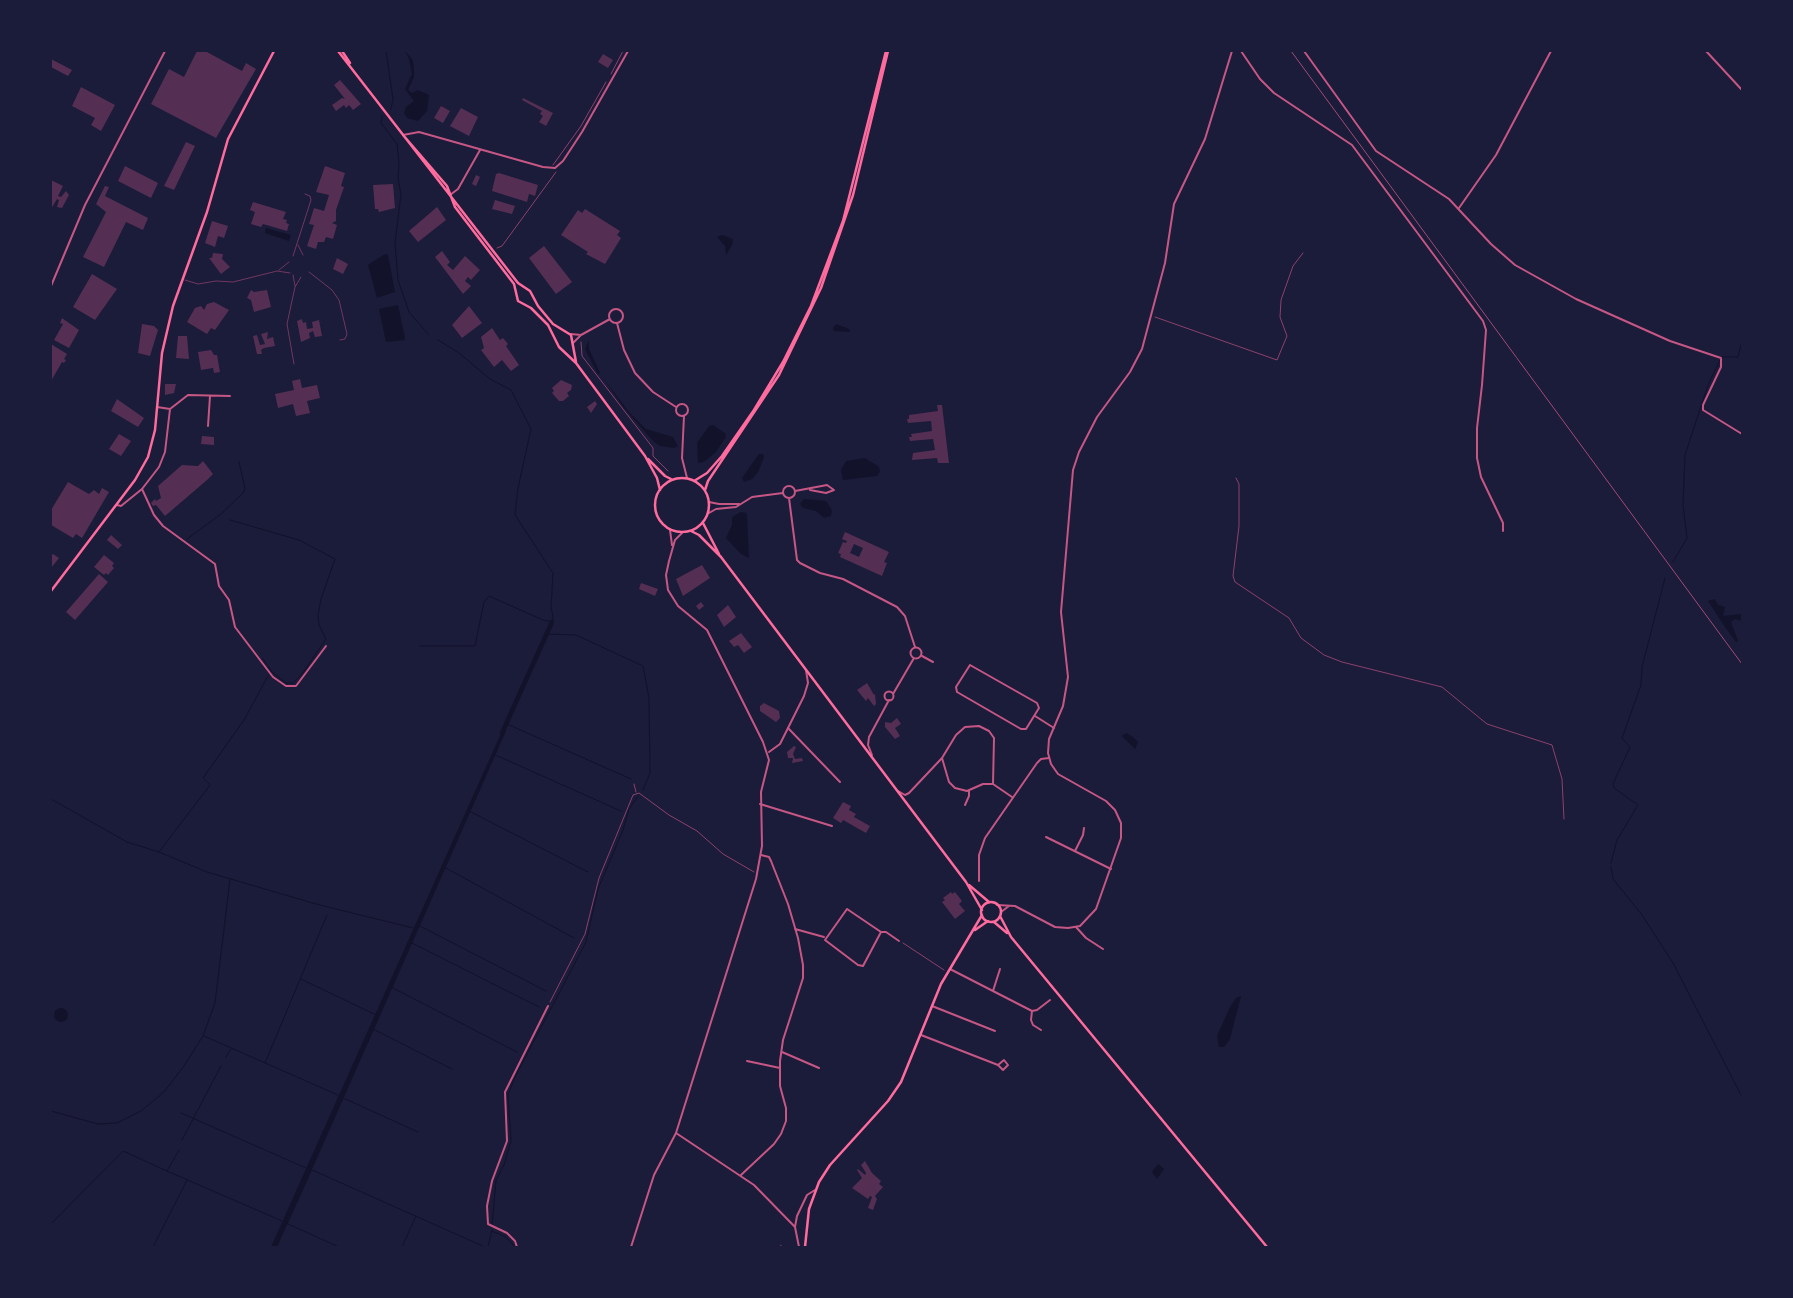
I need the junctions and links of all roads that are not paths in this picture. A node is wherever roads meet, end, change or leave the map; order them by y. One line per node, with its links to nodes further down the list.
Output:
1 (165, 51): 31 (street)
2 (274, 51): 30 (main road)
3 (338, 51): 14 (main road)
4 (342, 51): 14 (main road)
5 (628, 51): 17 (street)
6 (887, 51): 55 (main road); 58 (main road)
7 (1232, 51): 85 (street)
8 (1241, 51): 69 (street)
9 (1304, 51): 20 (street)
10 (1551, 51): 20 (street)
11 (1706, 51): 13 (street)
12 (1712, 51): 13 (street)
13 (1710, 55): 15 (street)
14 (355, 71): 16 (main road)
15 (1742, 90)
16 (403, 135): 17 (street); 19 (main road); 19 (main road)
17 (480, 150): 19 (street)
18 (305, 194): 21 (lane)
19 (450, 195): 33 (main road); 34 (main road)
20 (1459, 208): 51 (street)
21 (298, 244): 22 (lane); 23 (lane)
22 (303, 255)
23 (293, 256)
24 (289, 262): 25 (lane)
25 (278, 271): 27 (lane); 30 (lane)
26 (309, 272): 39 (lane)
27 (290, 273)
28 (293, 276): 32 (lane)
29 (301, 277): 32 (lane)
30 (183, 279): 46 (main road)
31 (51, 286)
32 (295, 287): 43 (lane)
33 (524, 288): 34 (main road); 37 (main road)
34 (517, 294): 41 (main road)
35 (610, 319): 36 (street); 36 (street); 38 (street)
36 (617, 323): 47 (street)
37 (569, 334): 38 (street); 40 (main road)
38 (582, 335): 40 (street)
39 (340, 340)
40 (572, 344): 41 (main road); 42 (main road)
41 (564, 350): 42 (main road)
42 (576, 363): 52 (main road)
43 (294, 364)
44 (210, 396): 45 (street); 48 (street); 50 (street)
45 (230, 396)
46 (157, 407): 48 (street); 65 (main road)
47 (676, 407): 49 (street); 49 (street)
48 (170, 409): 56 (street)
49 (684, 416): 53 (street)
50 (208, 426)
51 (1742, 434)
52 (645, 456): 54 (main road); 57 (main road)
53 (687, 478): 54 (main road); 55 (main road)
54 (673, 480): 57 (main road)
55 (694, 481): 58 (main road)
56 (142, 489): 65 (street); 75 (street)
57 (660, 490): 68 (main road)
58 (705, 490): 63 (main road)
59 (810, 490): 59 (street); 60 (street)
60 (795, 491): 61 (street); 62 (street)
61 (783, 493): 62 (street); 64 (street)
62 (790, 498): 76 (street)
63 (709, 502): 64 (street); 66 (main road)
64 (739, 504): 66 (street)
65 (117, 505): 74 (main road)
66 (709, 513): 67 (main road)
67 (703, 523): 70 (main road); 73 (main road)
68 (670, 530): 71 (main road); 72 (street)
69 (1503, 530)
70 (691, 531): 71 (main road); 73 (main road)
71 (682, 533): 72 (street)
72 (672, 548): 86 (street)
73 (721, 557): 80 (main road)
74 (51, 591)
75 (326, 646)
76 (915, 647): 77 (street); 78 (street)
77 (922, 656): 78 (street); 79 (street)
78 (914, 658): 81 (street)
79 (933, 662)
80 (806, 670): 84 (street); 87 (main road)
81 (893, 694): 82 (street); 82 (street)
82 (889, 700): 87 (street)
83 (1035, 716): 83 (street); 85 (street)
84 (788, 728): 86 (street); 90 (street)
85 (1054, 728): 89 (street)
86 (768, 752): 95 (street)
87 (872, 758): 92 (main road)
88 (942, 758): 91 (street); 92 (street); 93 (street)
89 (1049, 758): 94 (street); 102 (street)
90 (840, 782)
91 (993, 784): 93 (street); 94 (street)
92 (896, 790): 104 (main road)
93 (969, 790): 96 (street)
94 (1012, 797): 103 (street)
95 (760, 804): 97 (street); 101 (street)
96 (965, 805)
97 (832, 826)
98 (1084, 828): 100 (street)
99 (1046, 837): 100 (street)
100 (1075, 851): 102 (street)
101 (761, 855): 114 (street); 136 (street)
102 (1111, 869): 113 (street)
103 (979, 880)
104 (966, 882): 105 (main road); 108 (main road)
105 (990, 903): 106 (main road); 108 (main road)
106 (997, 904): 107 (street); 109 (main road)
107 (1011, 905): 109 (street); 113 (street)
108 (982, 910): 110 (main road)
109 (1000, 914): 112 (main road); 118 (main road)
110 (982, 915): 111 (main road); 115 (main road)
111 (988, 922): 112 (main road); 115 (main road)
112 (993, 922): 118 (main road)
113 (1076, 927): 120 (street)
114 (795, 929): 117 (street); 131 (street)
115 (974, 931): 121 (main road)
116 (881, 932): 117 (street); 117 (street); 119 (street)
117 (825, 937)
118 (1011, 937): 146 (main road)
119 (899, 941)
120 (1103, 949)
121 (950, 969): 123 (street); 126 (main road)
122 (1000, 969): 123 (street)
123 (993, 991): 127 (street)
124 (1050, 1000): 127 (street)
125 (548, 1006): 141 (street)
126 (932, 1006): 129 (street); 130 (main road)
127 (1032, 1011): 128 (street)
128 (1041, 1030)
129 (995, 1031)
130 (921, 1035): 133 (street); 138 (main road)
131 (782, 1052): 134 (street); 135 (street)
132 (747, 1061): 134 (street)
133 (998, 1065)
134 (780, 1068): 137 (street)
135 (819, 1068)
136 (676, 1133): 137 (street); 142 (street)
137 (741, 1175): 139 (street)
138 (816, 1190): 139 (street); 145 (main road)
139 (795, 1227): 144 (street)
140 (780, 1245): 143 (lane)
141 (517, 1247)
142 (631, 1247)
143 (784, 1247)
144 (798, 1247)
145 (805, 1247)
146 (1267, 1247)

